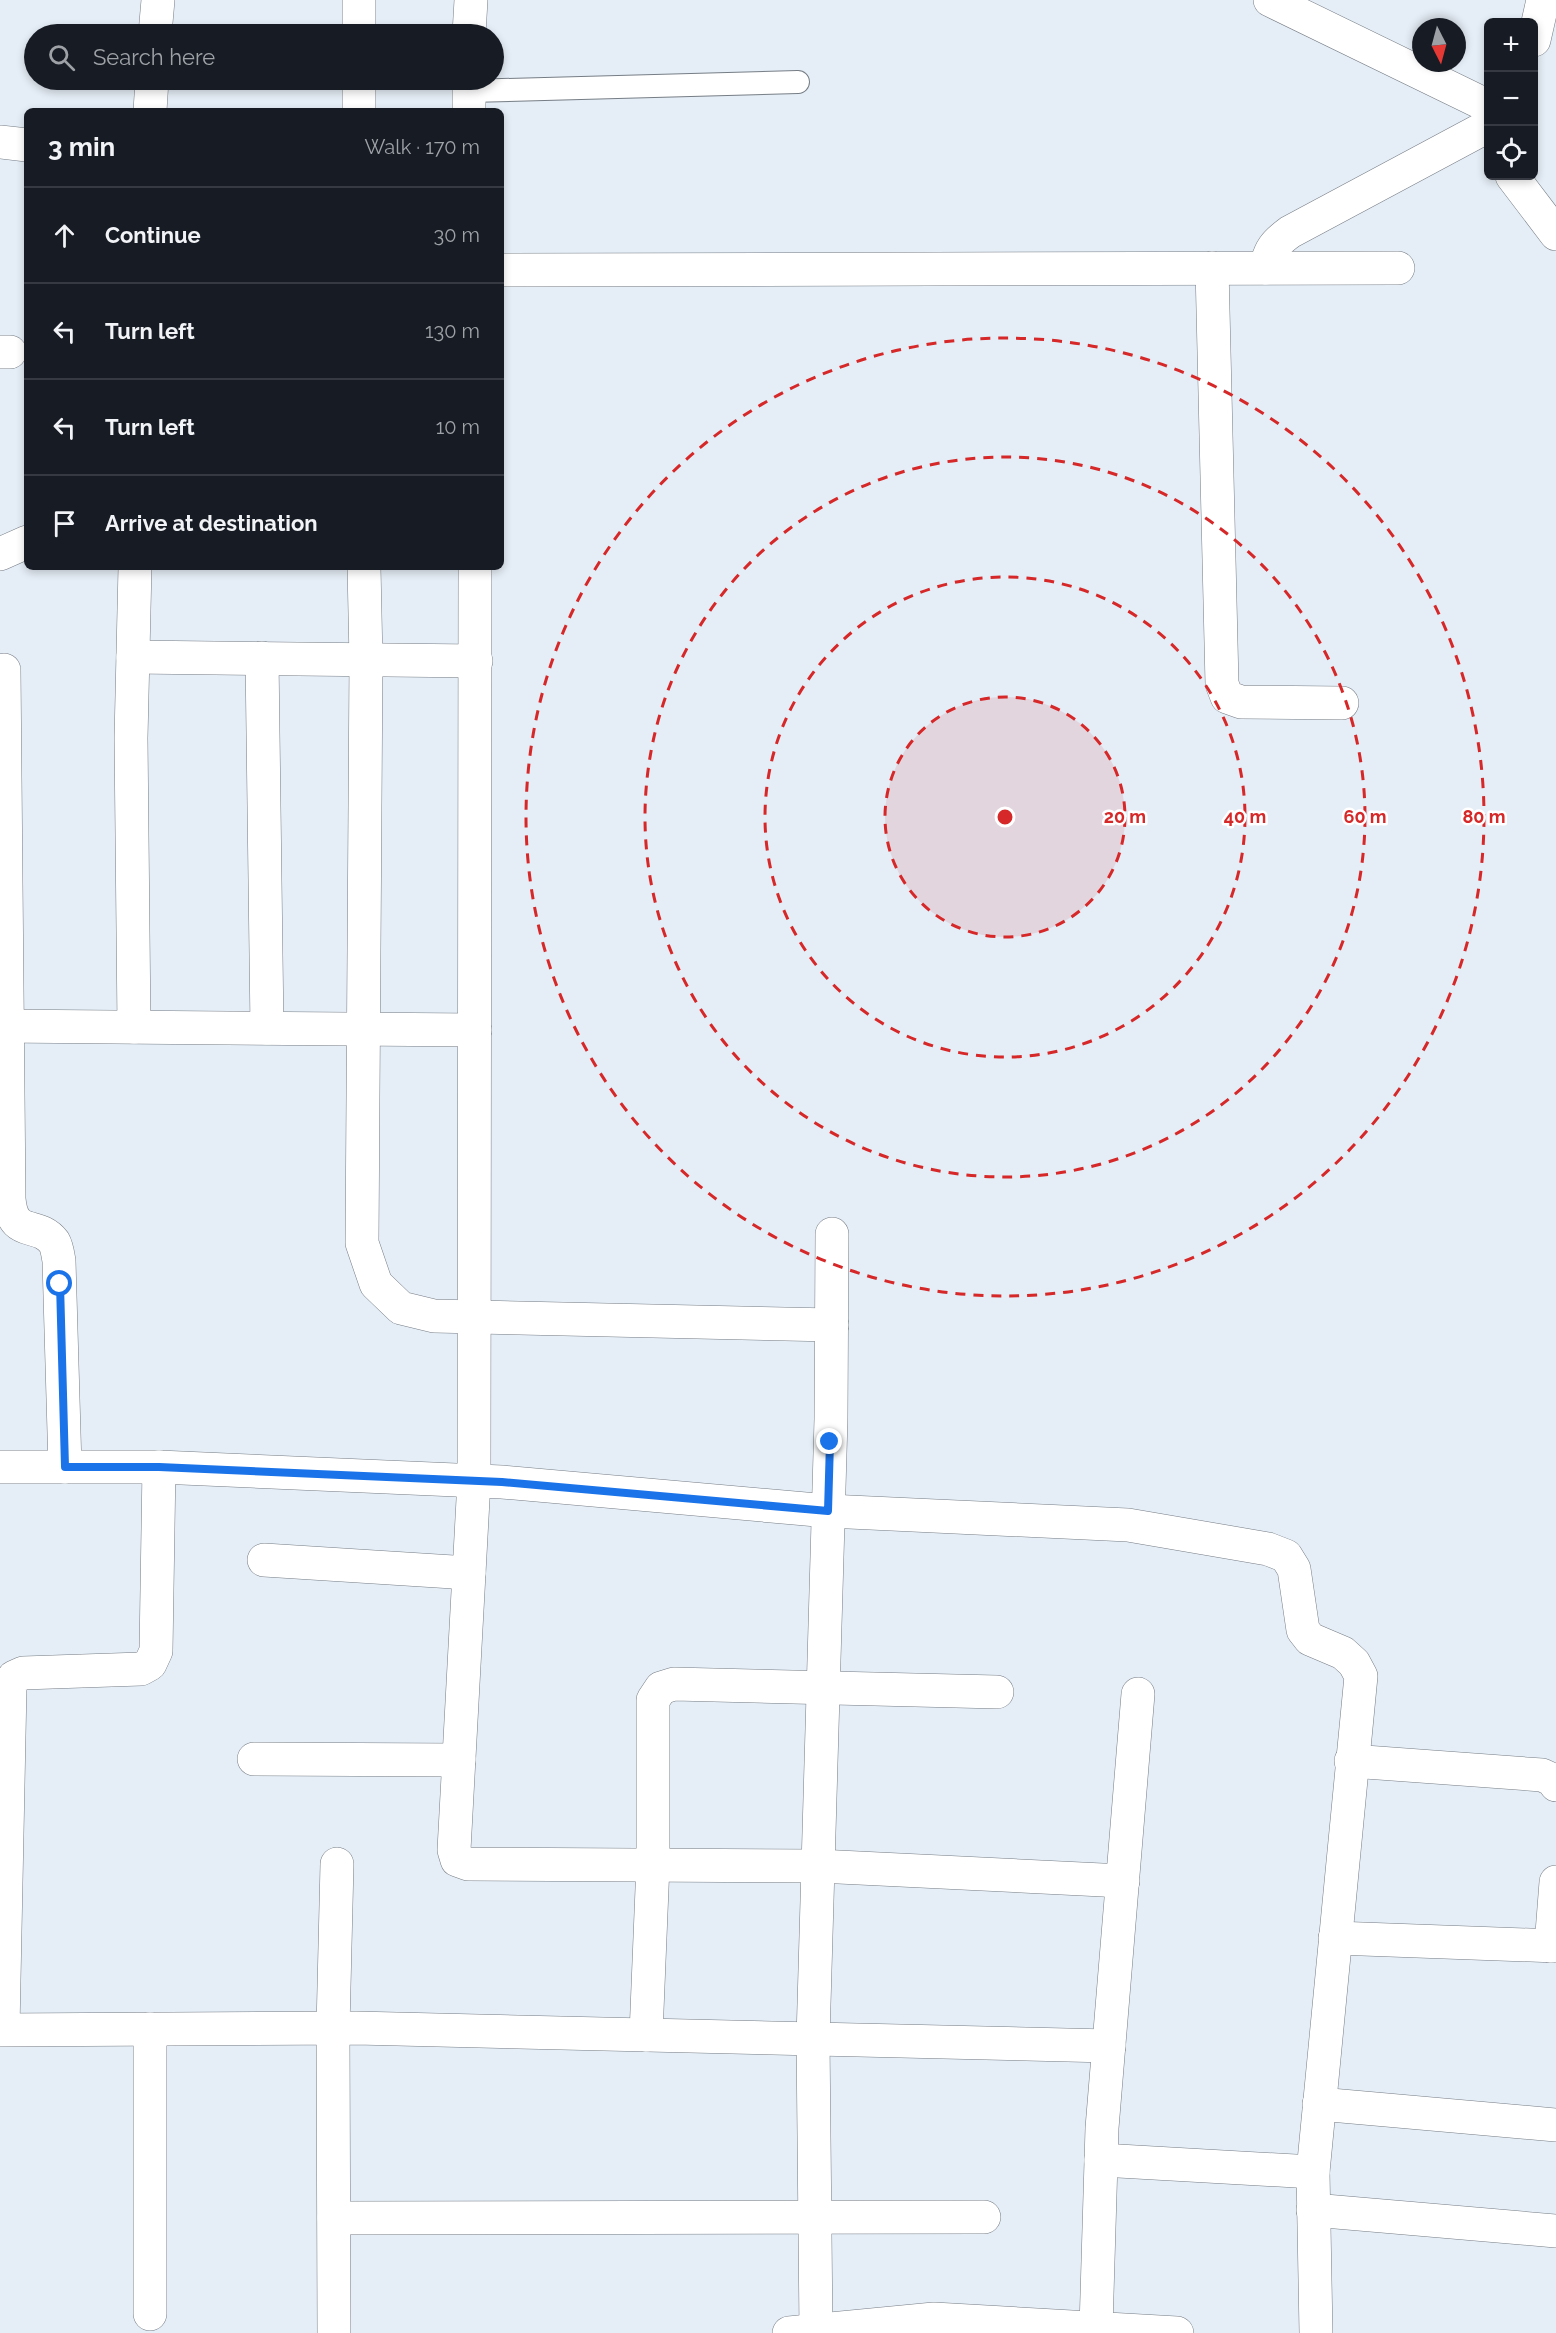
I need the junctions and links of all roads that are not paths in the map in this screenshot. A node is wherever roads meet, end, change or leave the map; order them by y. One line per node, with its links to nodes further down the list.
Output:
1 (158, 0): 7 (street)
2 (359, 0): 8 (street)
3 (471, 0): 9 (street)
4 (1270, 0): 16 (street)
5 (1544, 0): 6 (street)
6 (1538, 22)
7 (156, 24)
8 (359, 24)
9 (470, 24)
10 (798, 82): 13 (lane)
11 (151, 90): 14 (street)
12 (359, 90): 15 (street)
13 (469, 94)
14 (150, 108)
15 (359, 108)
16 (1484, 126)
17 (1484, 128): 23 (street)
18 (0, 142): 19 (street)
19 (24, 145)
20 (1515, 180): 21 (street)
21 (1556, 234)
22 (1212, 268): 23 (street); 25 (street); 36 (street)
23 (1266, 268): 24 (street)
24 (1398, 268)
25 (504, 270)
26 (24, 543): 27 (street)
27 (0, 554)
28 (135, 570): 31 (street)
29 (364, 570): 33 (street)
30 (475, 570): 34 (street)
31 (133, 657): 32 (street); 38 (street)
32 (262, 658): 33 (street); 39 (street)
33 (366, 660): 34 (street); 40 (street)
34 (476, 661): 41 (street)
35 (4, 670): 37 (street)
36 (1342, 703)
37 (3, 1026): 38 (street); 46 (street)
38 (134, 1027): 39 (street)
39 (267, 1028): 40 (street)
40 (363, 1029): 41 (street); 43 (street)
41 (475, 1030): 43 (street)
42 (832, 1234): 44 (street)
43 (473, 1318): 44 (street); 48 (street)
44 (832, 1325): 49 (street)
45 (0, 1467): 46 (street)
46 (65, 1467): 47 (street)
47 (159, 1467): 48 (street); 68 (street)
48 (474, 1481): 49 (street); 51 (street)
49 (828, 1511): 52 (street); 57 (street)
50 (264, 1560): 51 (street)
51 (469, 1574): 56 (street)
52 (823, 1688): 53 (street); 60 (street); 61 (street)
53 (997, 1692)
54 (1138, 1694): 62 (street)
55 (254, 1759): 56 (street)
56 (459, 1760): 60 (street)
57 (1352, 1761): 58 (street); 64 (street)
58 (1556, 1785)
59 (337, 1864): 66 (street)
60 (653, 1864): 61 (street); 69 (street)
61 (818, 1866): 62 (street); 70 (street)
62 (1123, 1881): 71 (street)
63 (1556, 1882): 65 (street)
64 (1335, 1938): 65 (street); 72 (street)
65 (1553, 1946)
66 (333, 2028): 67 (street); 69 (street); 78 (street)
67 (150, 2029): 68 (street); 81 (street)
68 (2, 2030)
69 (646, 2035): 70 (street)
70 (813, 2039): 71 (street); 79 (street)
71 (1109, 2046): 74 (street)
72 (1320, 2104): 73 (street); 75 (street)
73 (1556, 2125)
74 (1101, 2160): 75 (street); 82 (street)
75 (1313, 2172): 76 (street)
76 (1313, 2210): 80 (street); 86 (street)
77 (984, 2217): 79 (street)
78 (333, 2218): 79 (street); 84 (street)
79 (815, 2218): 83 (street)
80 (1556, 2231)
81 (150, 2314)
82 (1096, 2328): 83 (street); 85 (street)
83 (802, 2331)
84 (334, 2333)
85 (1177, 2333)
86 (1316, 2333)

